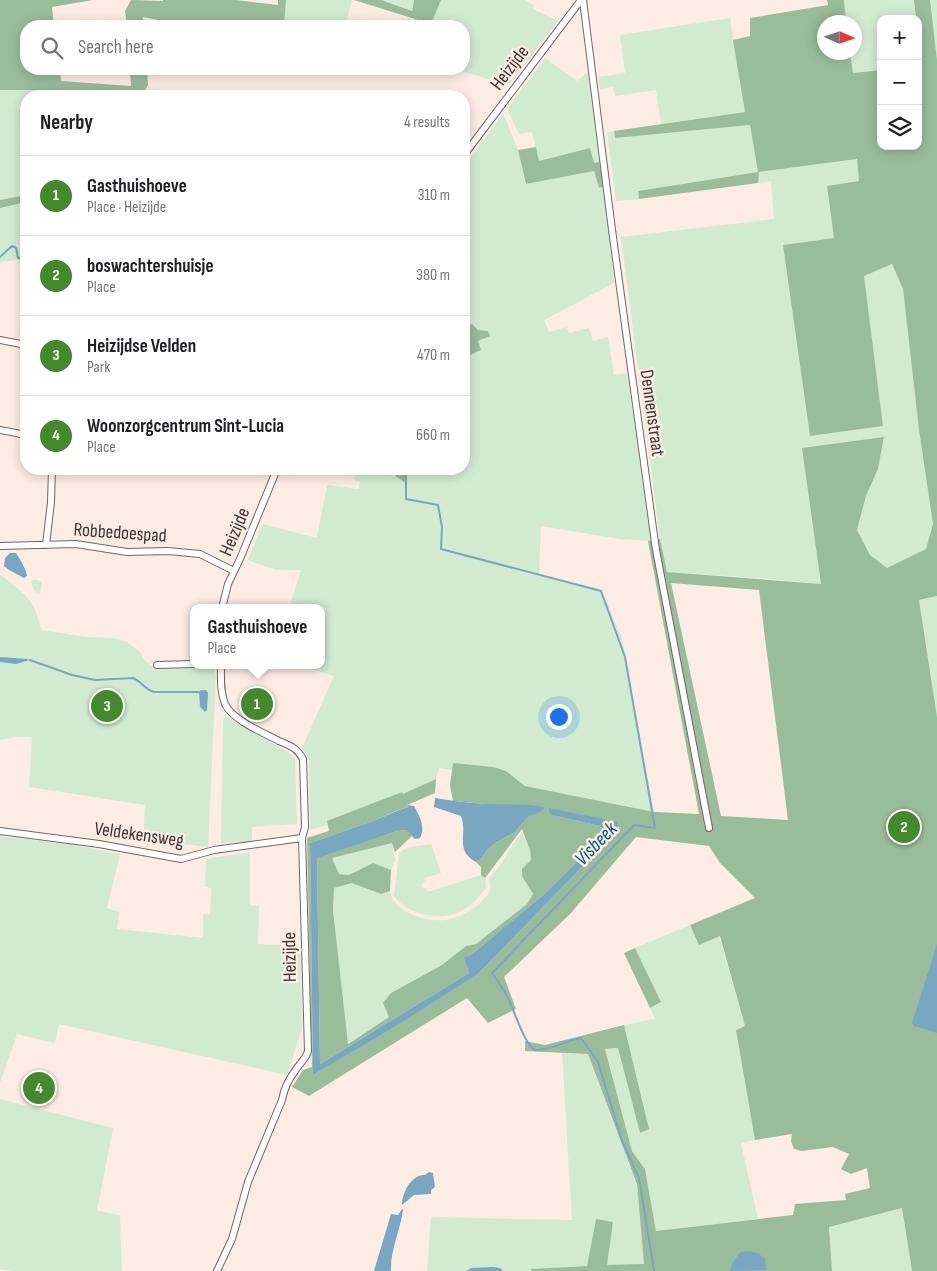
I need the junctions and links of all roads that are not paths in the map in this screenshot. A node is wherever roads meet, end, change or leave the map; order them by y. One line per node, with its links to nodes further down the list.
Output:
1 (582, 0): 2 (street, Heizijde); 16 (street, Dennenstraat)
2 (470, 147)
3 (0, 340): 4 (street)
4 (20, 344)
5 (0, 430): 6 (street)
6 (20, 434)
7 (52, 475): 10 (street)
8 (274, 475): 11 (street, Heizijde)
9 (0, 546): 10 (street, Robbedoespad)
10 (46, 546): 11 (street, Robbedoespad)
11 (234, 571): 12 (street, Heizijde)
12 (222, 604)
13 (157, 664): 14 (street)
14 (190, 664)
15 (221, 669): 18 (street, Heizijde)
16 (708, 828)
17 (0, 831): 18 (street, Veldekensweg)
18 (302, 838): 19 (street, Heizijde)
19 (217, 1271)

